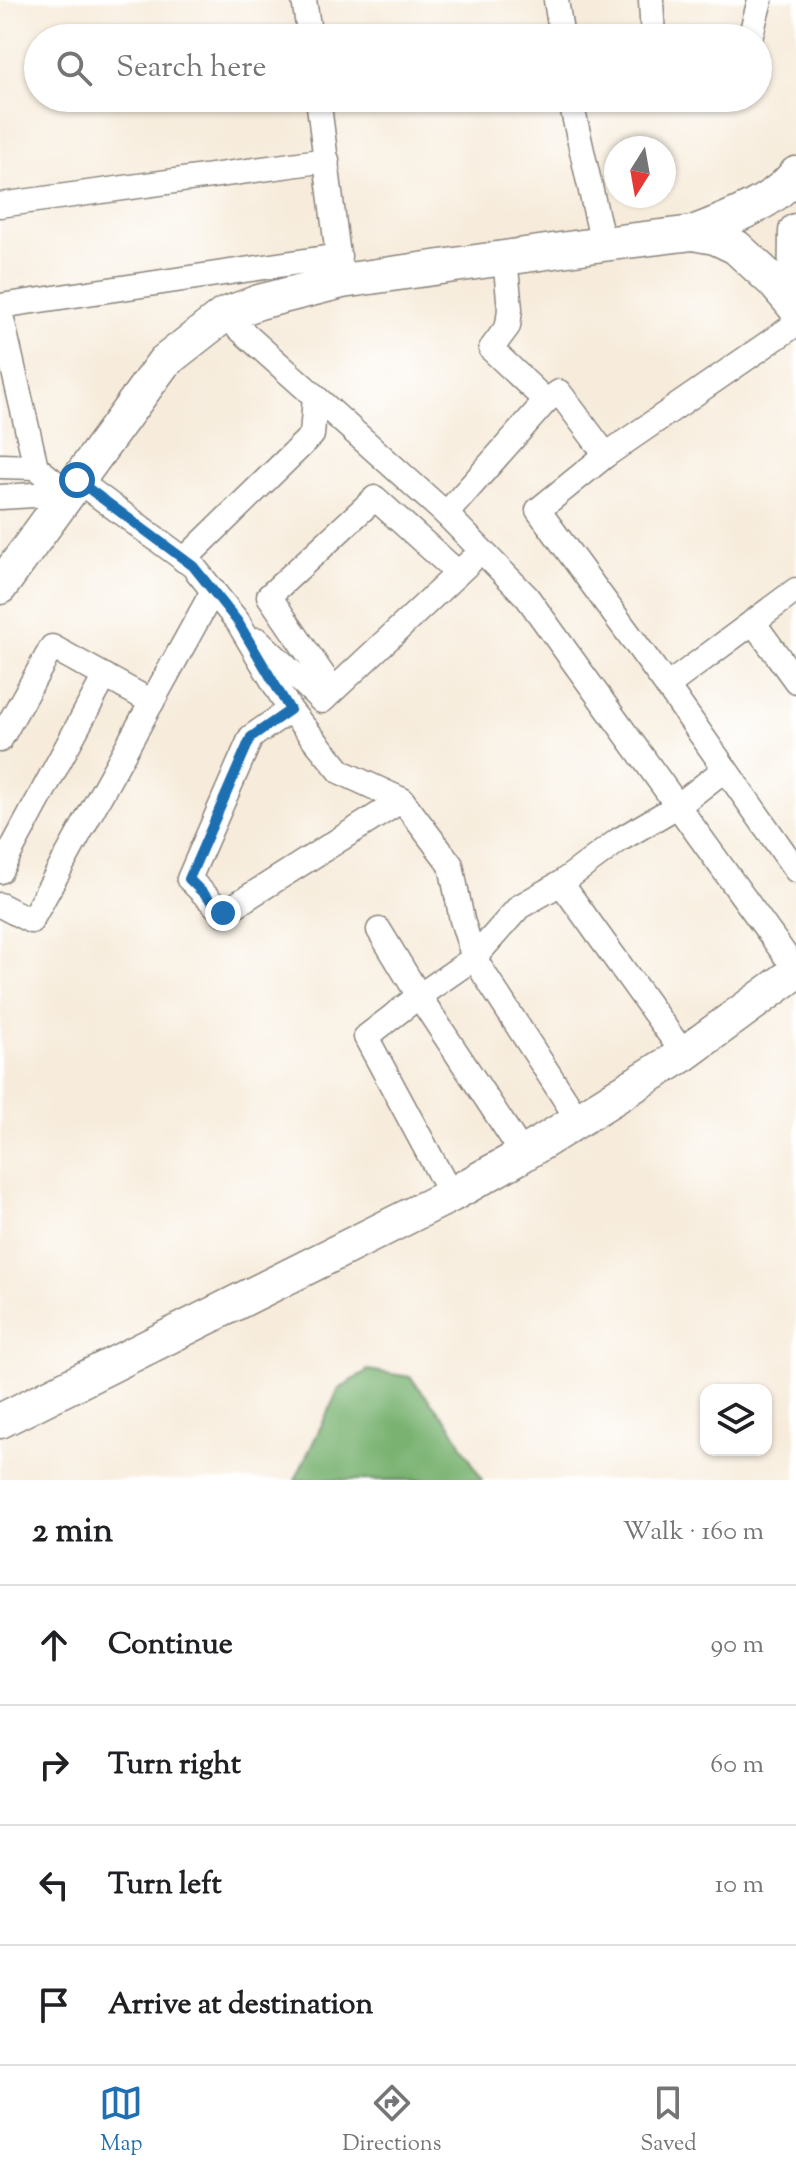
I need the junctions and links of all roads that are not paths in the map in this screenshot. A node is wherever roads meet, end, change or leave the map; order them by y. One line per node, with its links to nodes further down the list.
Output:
1 (304, 0): 5 (street)
2 (556, 0): 6 (street)
3 (651, 0): 7 (street)
4 (760, 0): 8 (street)
5 (308, 24)
6 (560, 24)
7 (652, 24)
8 (754, 24)
9 (320, 112): 11 (street)
10 (573, 112): 16 (street)
11 (327, 160): 13 (street); 18 (street)
12 (796, 174): 15 (street)
13 (0, 205)
14 (796, 231): 19 (street)
15 (693, 233): 16 (street); 20 (street)
16 (603, 244): 17 (street)
17 (505, 258): 18 (street); 25 (street)
18 (340, 268): 21 (street); 22 (street)
19 (796, 283): 20 (street)
20 (796, 307)
21 (0, 308): 28 (street)
22 (224, 315): 24 (street); 29 (street)
23 (796, 324): 26 (street)
24 (315, 397): 31 (street); 33 (street)
25 (546, 401): 26 (street); 31 (street)
26 (606, 455): 42 (street)
27 (0, 466): 28 (street)
28 (36, 467): 29 (street)
29 (73, 486): 30 (street); 33 (street); 35 (street)
30 (0, 497)
31 (446, 514): 32 (street)
32 (480, 552): 34 (street); 49 (street)
33 (184, 560): 37 (street)
34 (458, 573): 43 (street); 43 (street)
35 (0, 587)
36 (796, 590): 39 (street)
37 (213, 591): 38 (street); 44 (street)
38 (238, 622): 43 (street); 45 (street)
39 (753, 622): 41 (street); 42 (street)
40 (105, 676): 44 (street); 46 (street); 51 (street)
41 (796, 681)
42 (667, 686): 47 (street)
43 (333, 690)
44 (152, 702): 53 (street)
45 (290, 710): 48 (street); 48 (street)
46 (0, 740)
47 (725, 769): 49 (street); 50 (street)
48 (402, 800): 55 (street)
49 (679, 805): 52 (street); 56 (street)
50 (796, 870)
51 (0, 871)
52 (561, 883): 55 (street); 58 (street)
53 (0, 905)
54 (379, 930): 57 (street)
55 (474, 958): 57 (street); 59 (street)
56 (796, 971): 58 (street)
57 (419, 996): 60 (street); 61 (street)
58 (684, 1054): 59 (street)
59 (579, 1121): 60 (street)
60 (523, 1154): 61 (street)
61 (451, 1195): 62 (street)
62 (0, 1421)

